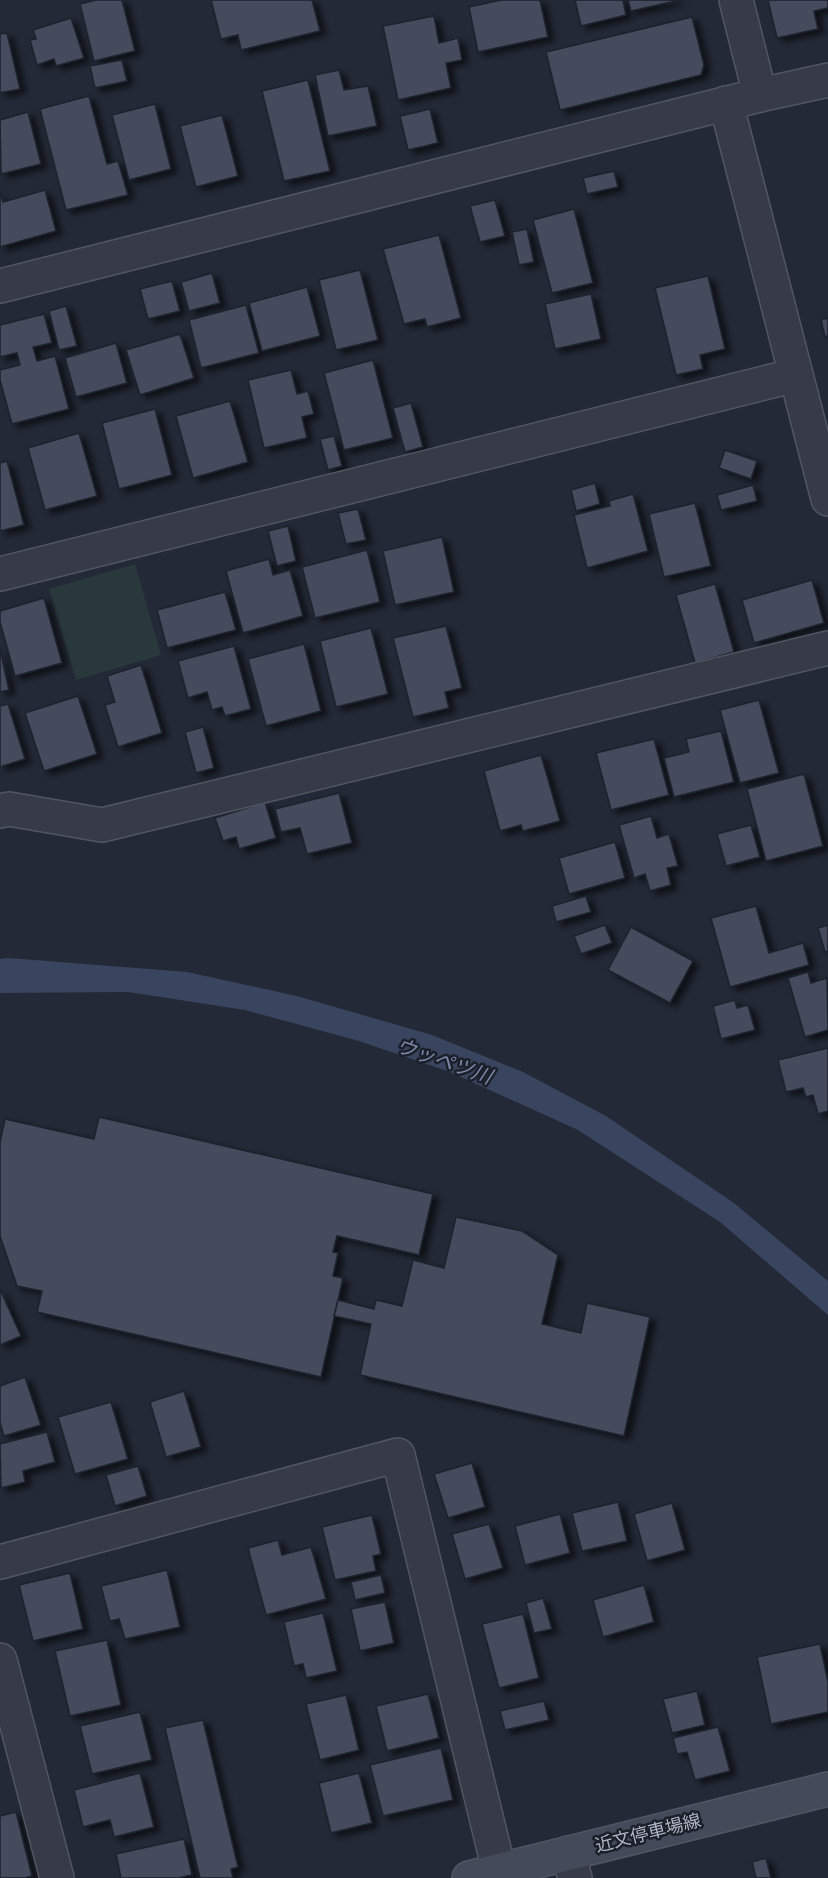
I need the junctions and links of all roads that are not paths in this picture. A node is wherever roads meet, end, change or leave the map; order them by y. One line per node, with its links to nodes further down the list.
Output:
1 (736, 0): 3 (street)
2 (828, 80): 3 (street)
3 (760, 95): 4 (street)
4 (726, 103): 5 (street); 6 (street)
5 (0, 286)
6 (796, 375): 7 (street); 8 (street)
7 (828, 499)
8 (0, 574)
9 (828, 648): 10 (street)
10 (0, 811)
11 (0, 1562): 16 (street)
12 (0, 1660): 13 (street)
13 (13, 1767): 17 (street)
14 (828, 1788): 15 (main road, 近文停車場線)
15 (571, 1866): 16 (main road, 近文停車場線)
16 (484, 1874)
17 (57, 1878)

